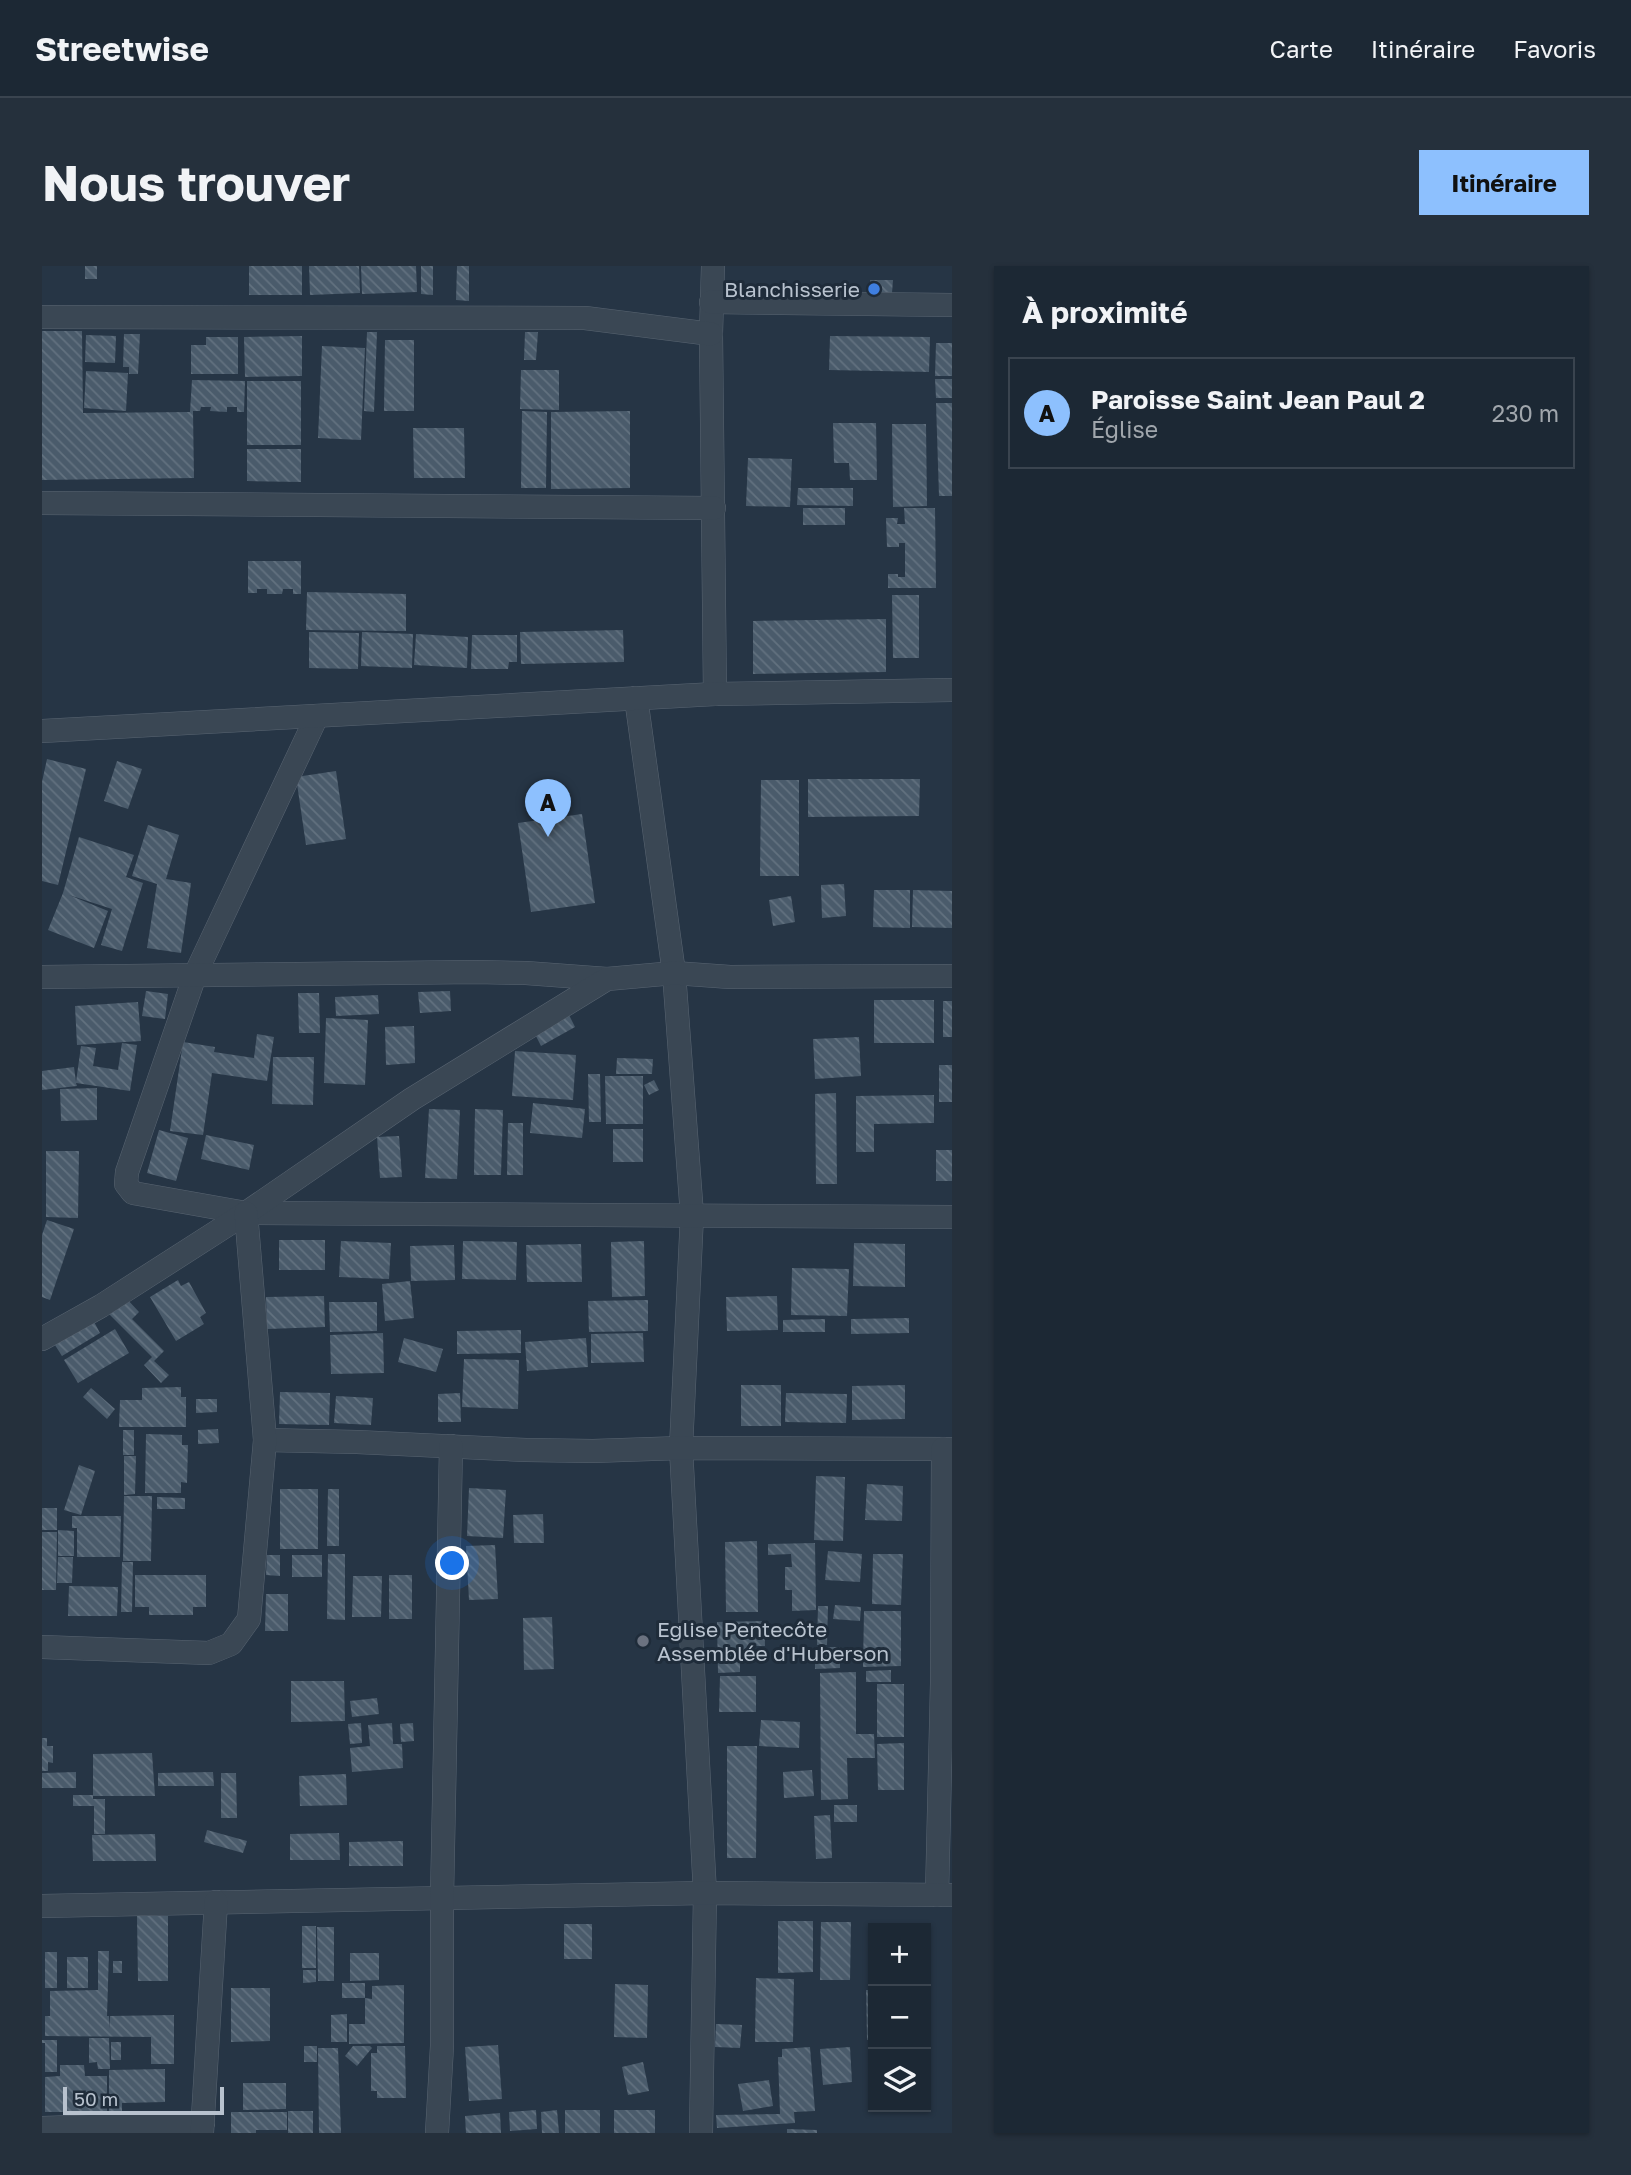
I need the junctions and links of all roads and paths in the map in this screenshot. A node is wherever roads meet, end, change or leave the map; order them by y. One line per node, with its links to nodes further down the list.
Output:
1 (713, 266): 2 (street)
2 (711, 302): 3 (street); 5 (street)
3 (952, 305)
4 (42, 317): 5 (street)
5 (711, 334): 7 (street)
6 (42, 503): 7 (street)
7 (714, 508): 9 (street)
8 (952, 690): 9 (street)
9 (715, 694): 10 (street)
10 (636, 698): 11 (street); 13 (street)
11 (317, 716): 12 (street); 14 (street)
12 (42, 731)
13 (674, 973): 15 (street); 17 (street); 19 (street)
14 (195, 975): 16 (street); 17 (street); 18 (street)
15 (952, 976)
16 (42, 977)
17 (607, 979): 18 (street)
18 (246, 1213): 19 (street); 21 (street); 22 (street)
19 (692, 1215): 20 (street); 24 (street)
20 (952, 1217)
21 (42, 1339)
22 (265, 1440): 23 (street); 26 (street)
23 (451, 1446): 24 (street); 30 (street)
24 (681, 1448): 25 (street); 28 (street)
25 (947, 1449): 27 (street)
26 (42, 1647)
27 (947, 1683): 29 (street)
28 (705, 1893): 29 (street); 30 (street); 36 (street)
29 (944, 1895)
30 (442, 1898): 31 (street); 35 (street)
31 (216, 1902): 32 (street); 34 (street)
32 (42, 1906)
33 (42, 2128): 34 (street)
34 (203, 2128)
35 (437, 2133)
36 (701, 2133)

